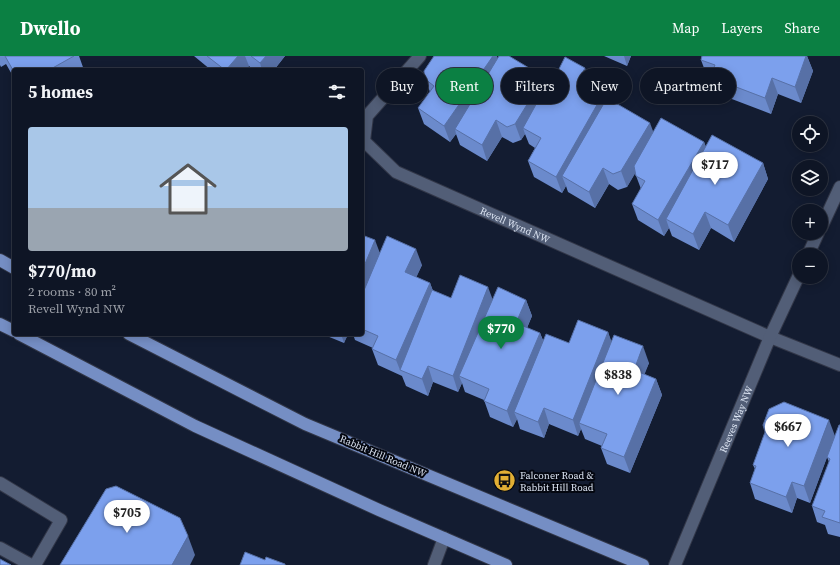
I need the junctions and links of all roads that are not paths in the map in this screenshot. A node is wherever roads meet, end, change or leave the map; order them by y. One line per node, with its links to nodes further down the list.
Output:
1 (420, 56): 11 (street, Revell Wynd NW)
2 (840, 187): 3 (street)
3 (828, 213)
4 (0, 260): 5 (main road)
5 (12, 267)
6 (795, 284): 11 (street, Reeves Way NW)
7 (0, 324): 8 (main road)
8 (12, 331)
9 (23, 336): 14 (main road)
10 (133, 336): 20 (main road, Rabbit Hill Road NW)
11 (770, 337): 12 (street); 21 (street, Reeves Way NW)
12 (840, 365)
13 (0, 483): 17 (street)
14 (444, 538): 18 (street); 19 (main road)
15 (0, 548): 16 (street)
16 (31, 565)
17 (35, 565)
18 (434, 565)
19 (506, 565)
20 (643, 565)
21 (675, 565)

